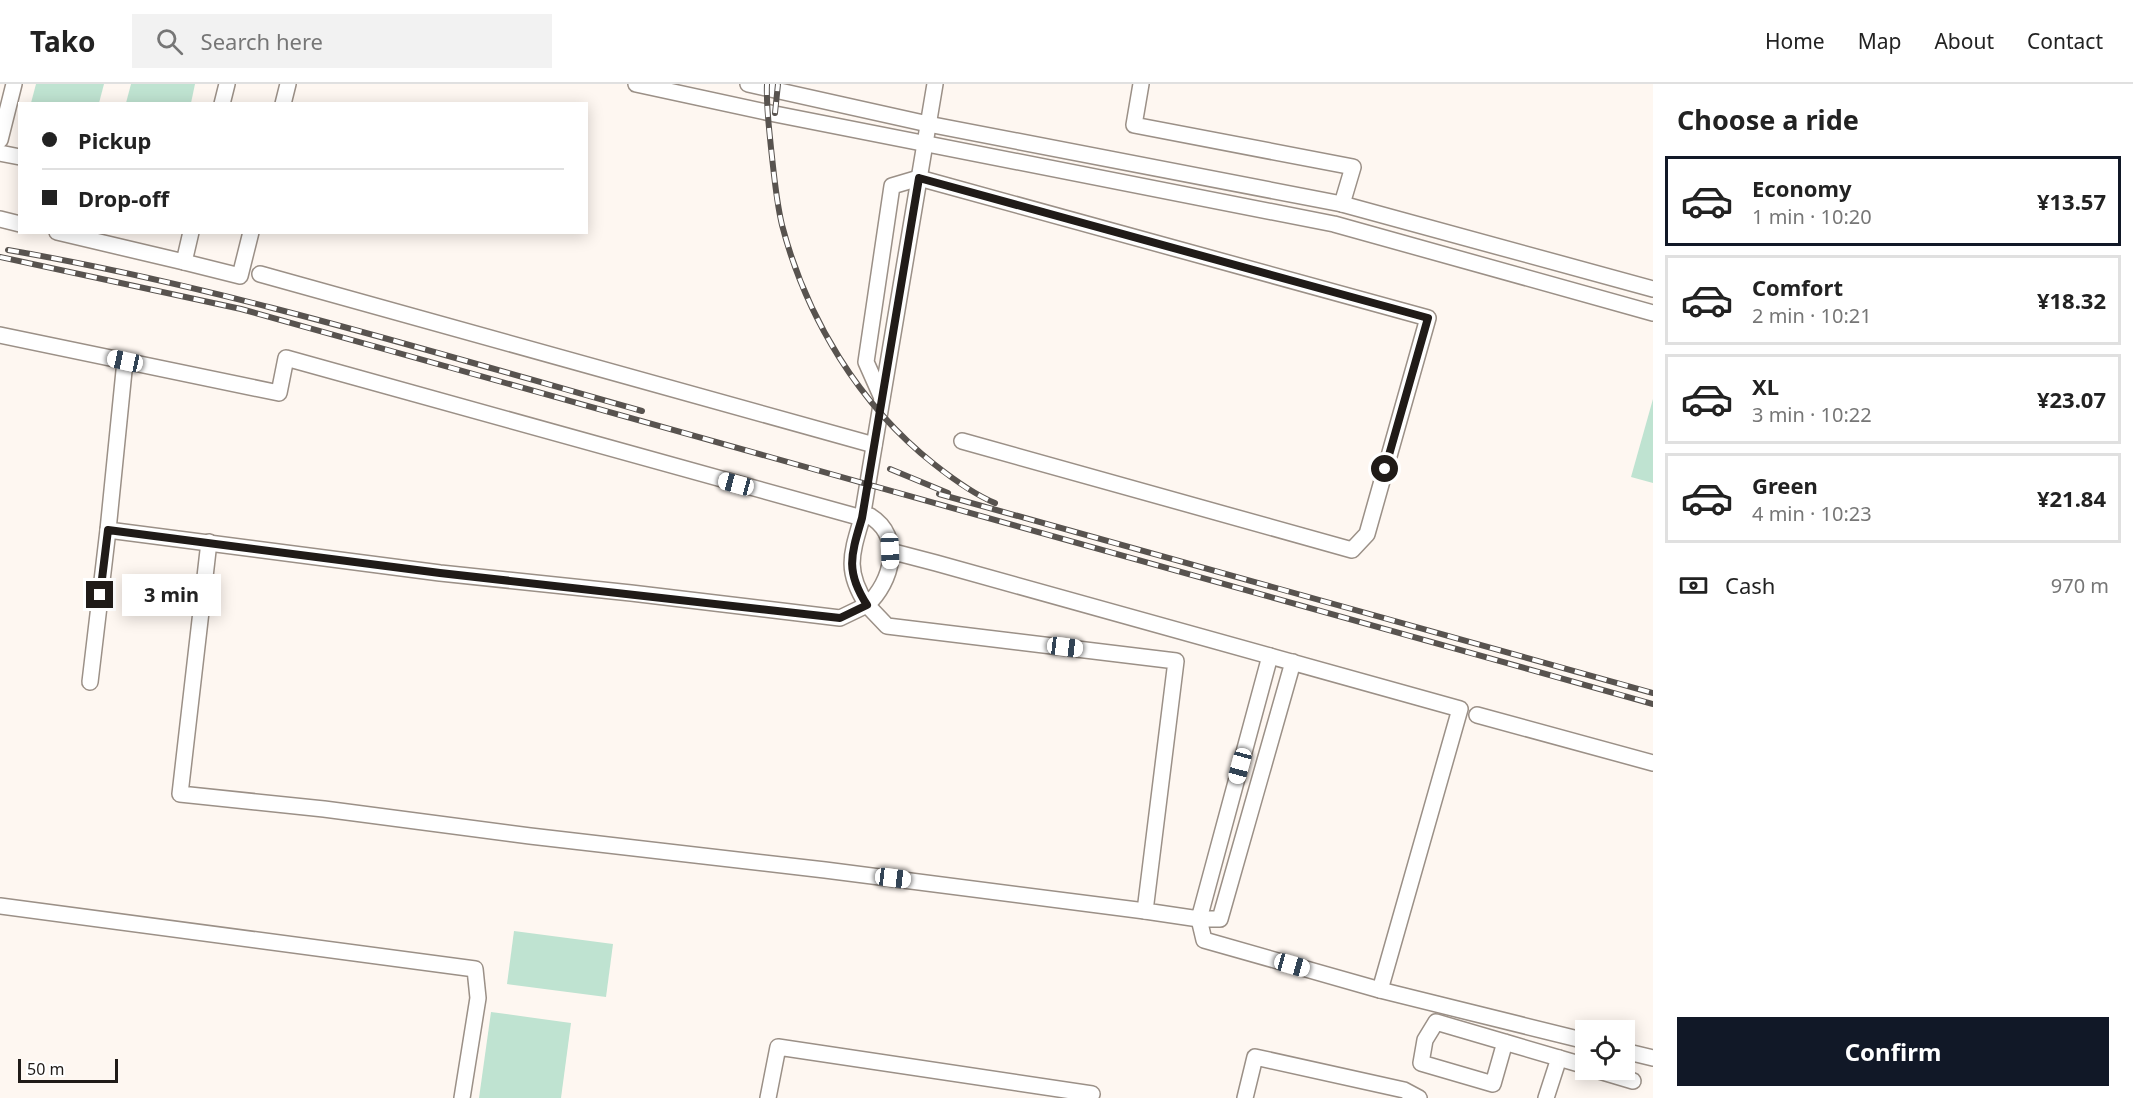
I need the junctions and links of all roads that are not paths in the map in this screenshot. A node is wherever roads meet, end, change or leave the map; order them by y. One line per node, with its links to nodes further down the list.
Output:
1 (14, 84): 11 (street)
2 (227, 84): 8 (street)
3 (288, 84): 9 (street)
4 (636, 84): 12 (street)
5 (747, 84): 10 (street)
6 (935, 84): 10 (street)
7 (1141, 84): 16 (street)
8 (222, 102)
9 (284, 102)
10 (928, 123): 12 (street); 16 (street)
11 (0, 140)
12 (925, 142): 15 (street); 25 (street)
13 (0, 153): 14 (street)
14 (18, 157)
15 (919, 178): 28 (street); 28 (street); 29 (street)
16 (1342, 204): 24 (street)
17 (0, 219): 18 (street)
18 (18, 224)
19 (65, 234): 22 (street)
20 (191, 234): 22 (street)
21 (250, 234): 22 (street)
22 (184, 262)
23 (260, 274): 30 (street)
24 (1653, 289)
25 (1653, 313)
26 (0, 335): 27 (street)
27 (125, 361): 31 (street); 32 (street)
28 (882, 398): 30 (street)
29 (962, 441)
30 (874, 445): 31 (street)
31 (862, 518): 34 (street); 35 (street)
32 (108, 530): 33 (street); 38 (street)
33 (209, 542): 35 (street); 42 (street)
34 (890, 551): 35 (street); 36 (street)
35 (867, 605): 42 (street)
36 (1270, 656): 37 (street); 43 (street)
37 (1293, 662): 43 (street); 44 (street)
38 (90, 682)
39 (1477, 715): 40 (street)
40 (1653, 763)
41 (0, 906): 54 (street)
42 (1145, 910): 43 (street)
43 (1199, 919): 44 (street)
44 (1380, 990): 45 (street)
45 (1575, 1038)
46 (1505, 1042): 46 (street); 48 (street)
47 (1635, 1054): 49 (street)
48 (1559, 1058): 50 (street); 58 (street)
49 (1653, 1058)
50 (1575, 1063)
51 (1630, 1080): 52 (street)
52 (1633, 1081)
53 (1092, 1094): 55 (street)
54 (462, 1098)
55 (768, 1098)
56 (1245, 1098): 57 (street)
57 (1419, 1098)
58 (1546, 1098)

